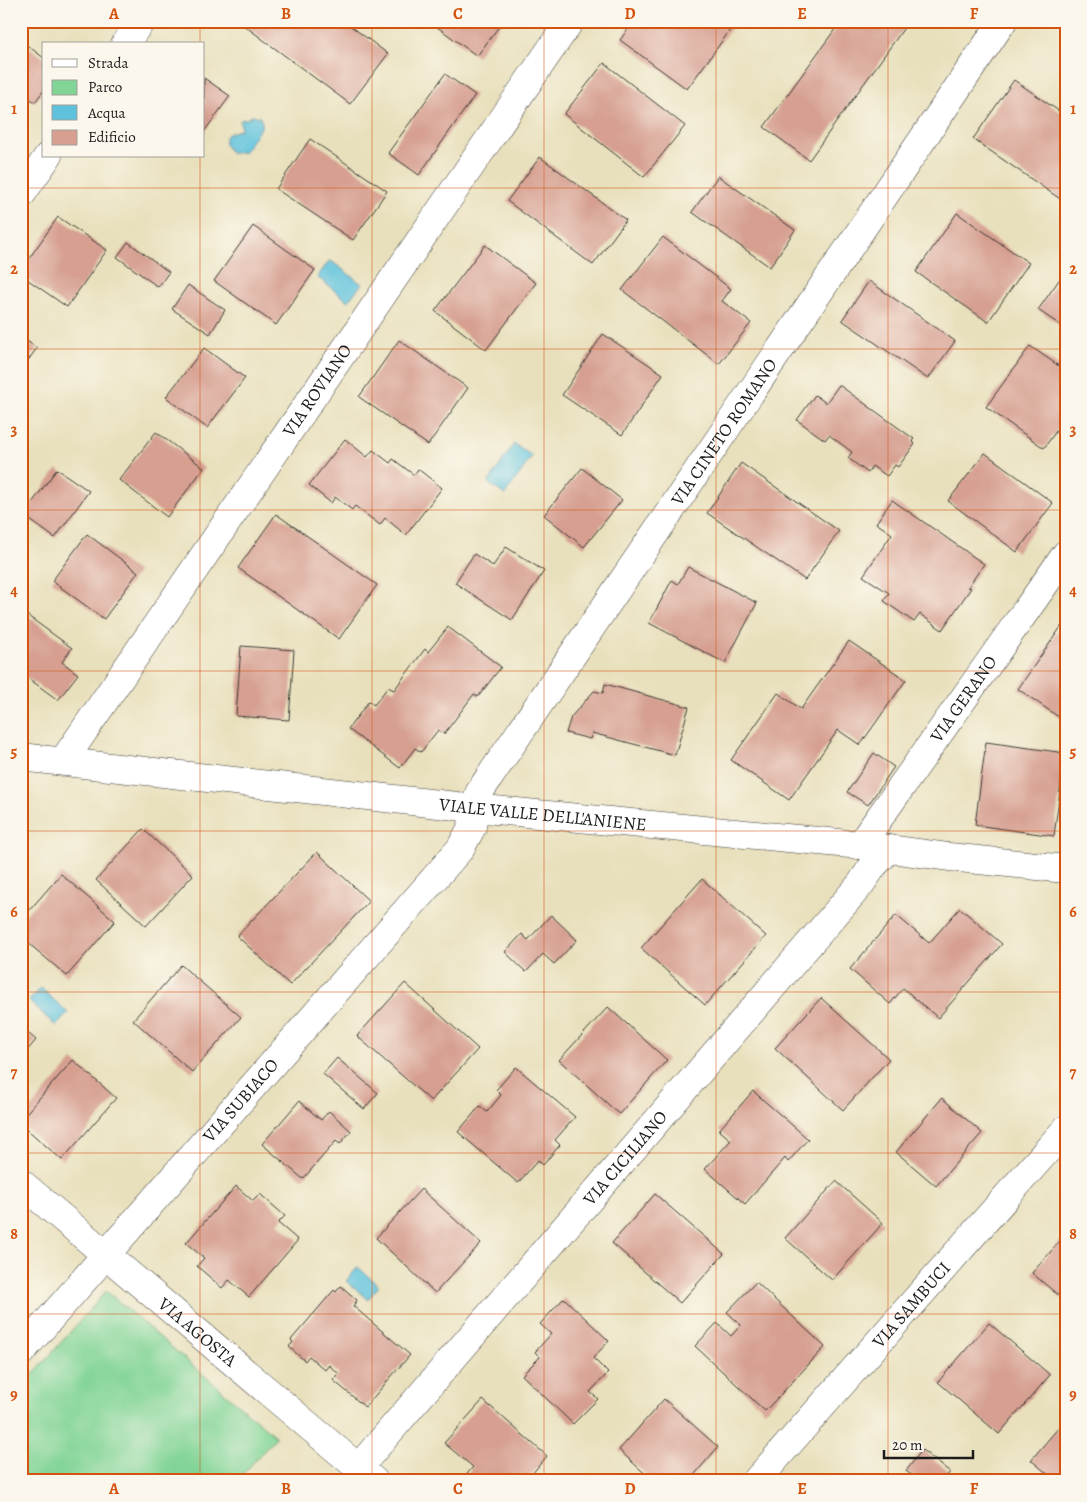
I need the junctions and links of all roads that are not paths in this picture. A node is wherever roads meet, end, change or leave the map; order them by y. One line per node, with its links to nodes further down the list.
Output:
1 (141, 21): 4 (street)
2 (570, 21): 9 (street, VIA ROVIANO)
3 (1003, 21): 10 (street, VIA CINETO ROMANO)
4 (126, 42)
5 (47, 158): 6 (street)
6 (21, 195)
7 (1066, 554): 11 (street, VIA GERANO)
8 (21, 757): 9 (street, VIALE VALLE DELL'ANIENE)
9 (64, 760): 10 (street, VIALE VALLE DELL'ANIENE)
10 (474, 808): 11 (street, VIALE VALLE DELL'ANIENE); 12 (street, VIA CINETO ROMANO)
11 (860, 845): 13 (street, VIALE VALLE DELL'ANIENE)
12 (460, 849): 17 (street, VIA SUBIACO)
13 (890, 849): 14 (street, VIALE VALLE DELL'ANIENE); 19 (street, VIA CICILIANO)
14 (1066, 869)
15 (1065, 1132): 20 (street, VIA SAMBUCI)
16 (21, 1183): 17 (street, VIA AGOSTA)
17 (106, 1254): 18 (street, VIA SUBIACO); 19 (street, VIA AGOSTA)
18 (21, 1352)
19 (366, 1474)
20 (756, 1481)

